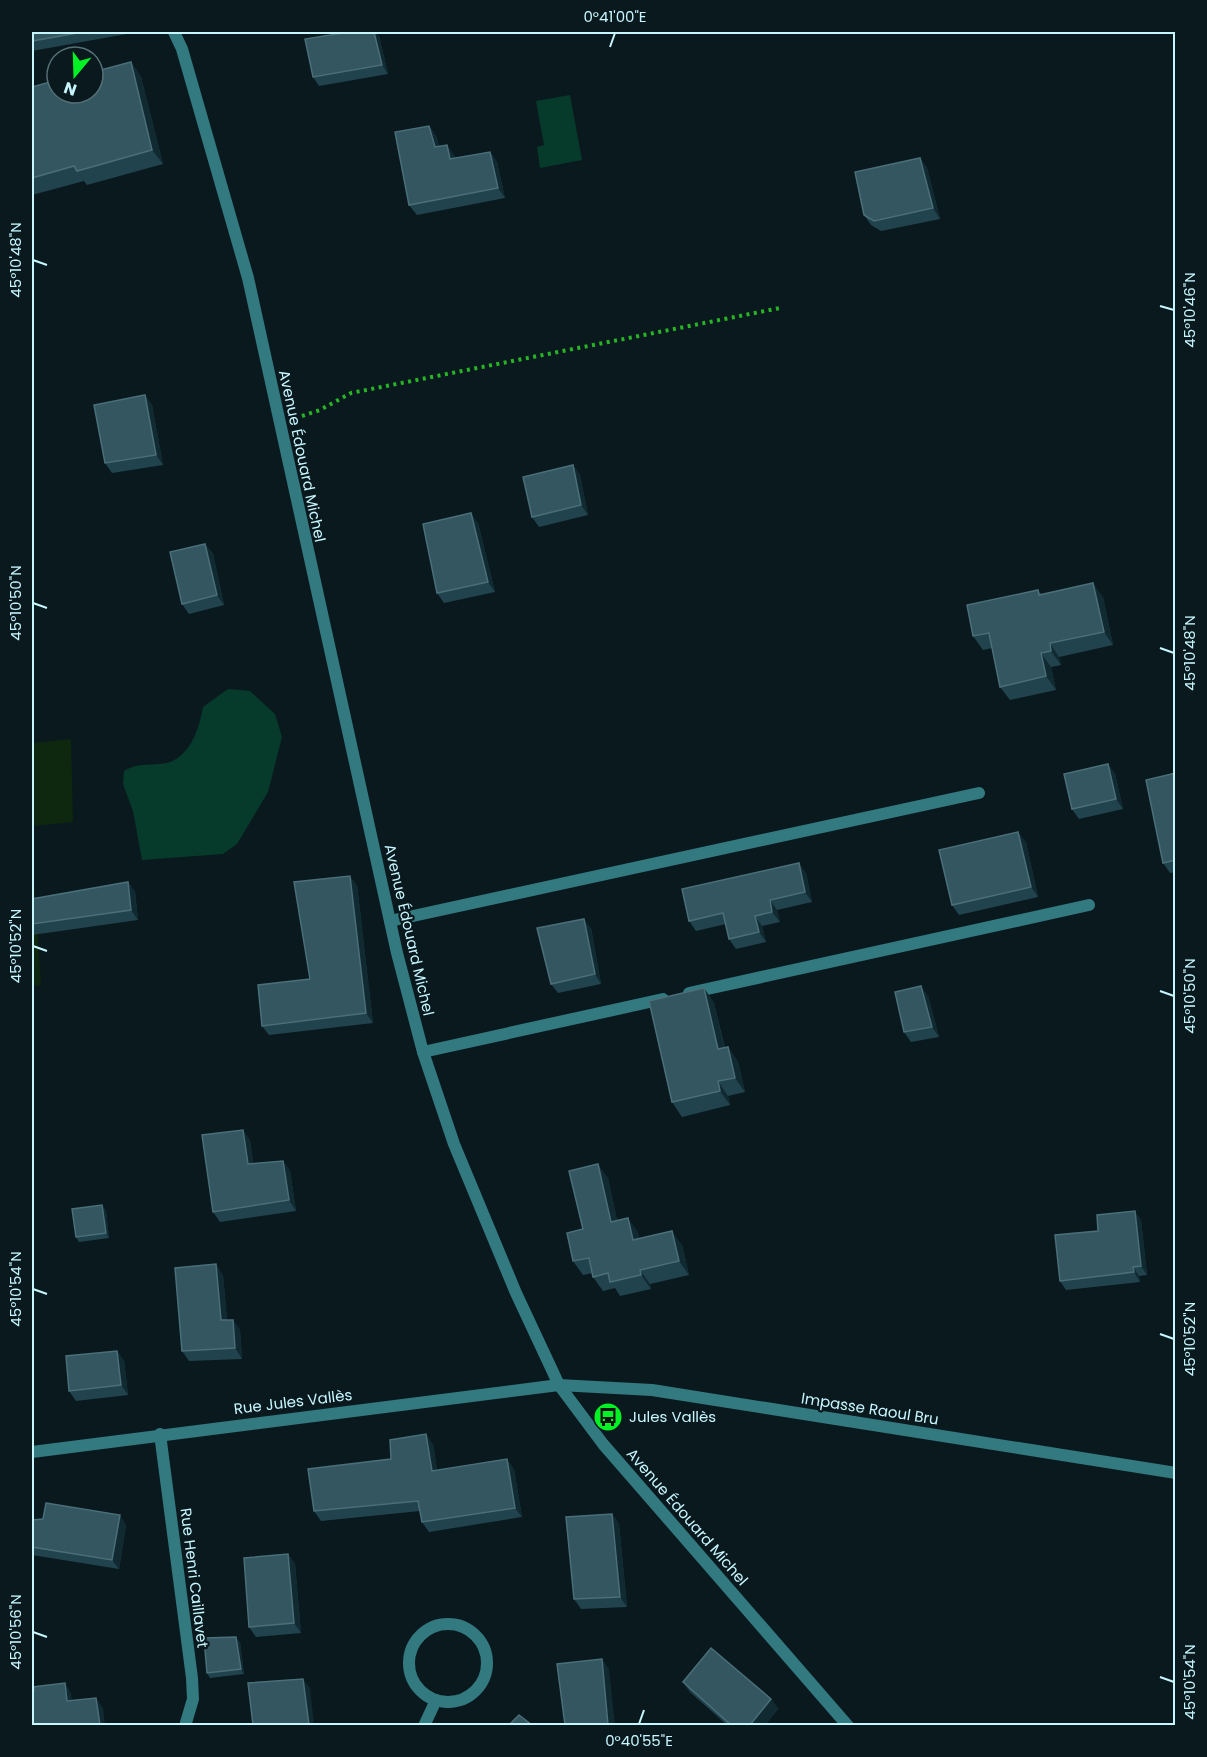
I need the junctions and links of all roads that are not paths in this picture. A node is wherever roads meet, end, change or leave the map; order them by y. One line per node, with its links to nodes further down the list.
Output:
1 (174, 32): 4 (street, Avenue Édouard Michel)
2 (979, 793): 4 (street)
3 (1089, 905): 5 (street)
4 (390, 921): 5 (street, Avenue Édouard Michel)
5 (423, 1052): 6 (street, Avenue Édouard Michel)
6 (559, 1384): 7 (street, Rue Jules Vallès); 9 (street, Impasse Raoul Bru); 13 (street, Avenue Édouard Michel)
7 (160, 1434): 8 (street, Rue Jules Vallès); 11 (street, Rue Henri Caillavet)
8 (32, 1452)
9 (1176, 1473)
10 (436, 1700): 10 (street); 12 (street)
11 (185, 1725)
12 (424, 1725)
13 (848, 1725)

